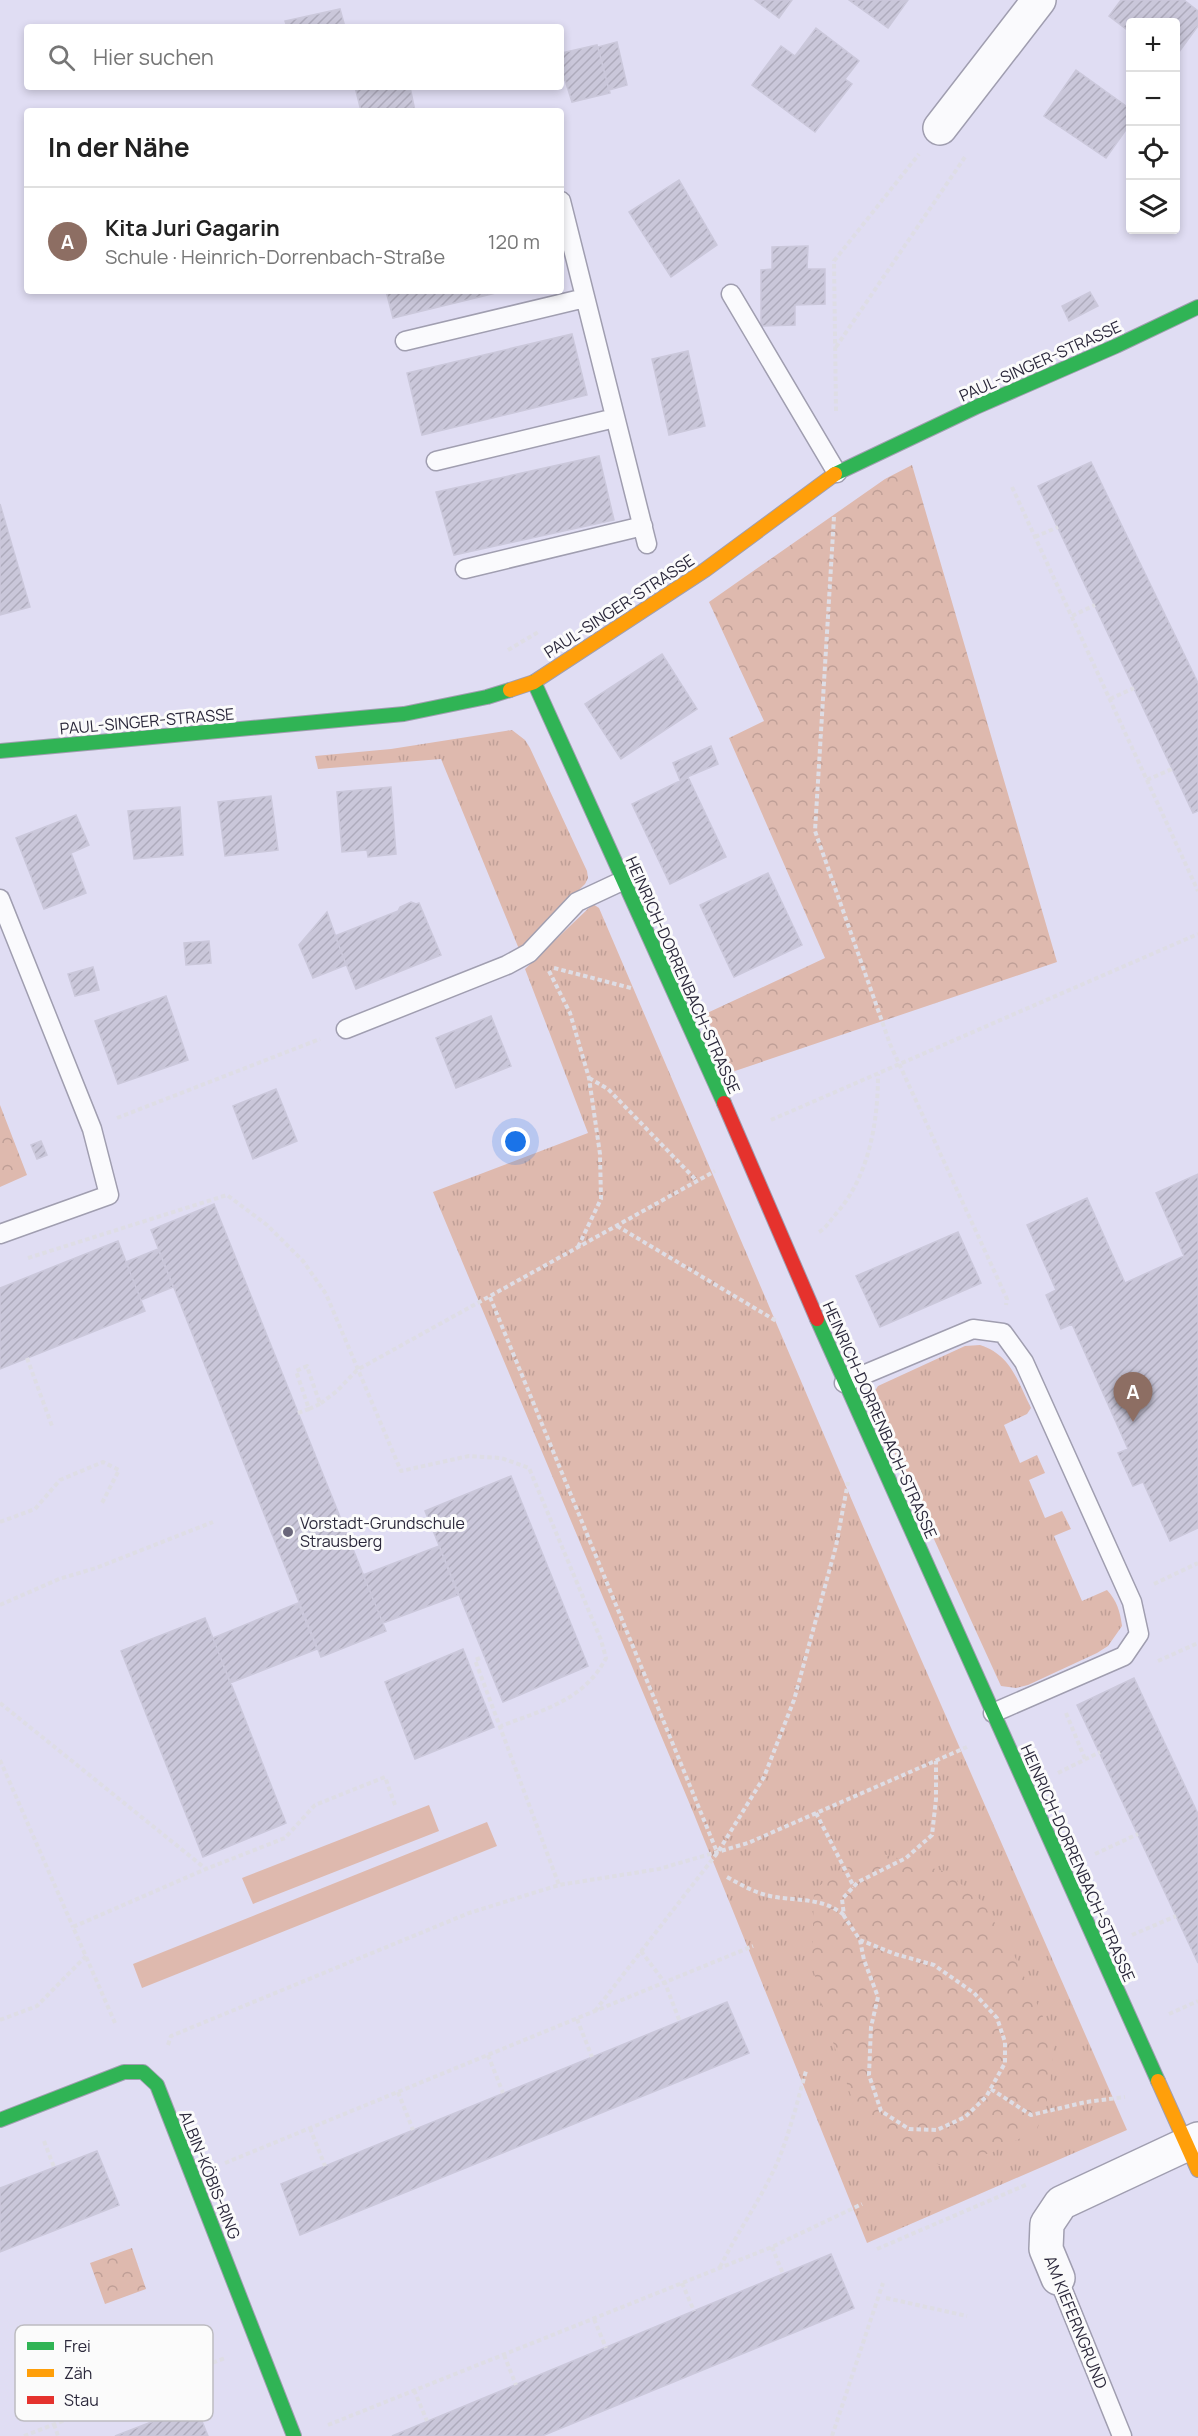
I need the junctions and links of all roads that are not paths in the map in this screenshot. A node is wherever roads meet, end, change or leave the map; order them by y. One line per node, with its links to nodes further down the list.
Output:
1 (1039, 0): 2 (street)
2 (940, 128)
3 (564, 213): 5 (lane)
4 (731, 294): 10 (lane)
5 (585, 298): 7 (lane); 8 (lane)
6 (1198, 307): 10 (street, PAUL-SINGER-STRASSE)
7 (405, 341)
8 (615, 418): 9 (lane); 11 (lane)
9 (436, 460)
10 (837, 473): 12 (street, PAUL-SINGER-STRASSE)
11 (465, 569)
12 (534, 682): 13 (street, PAUL-SINGER-STRASSE); 14 (street, HEINRICH-DORRENBACH-STRASSE)
13 (0, 751)
14 (622, 881): 16 (lane); 18 (street, HEINRICH-DORRENBACH-STRASSE)
15 (0, 899): 17 (lane)
16 (346, 1029)
17 (0, 1234)
18 (844, 1383): 19 (street, HEINRICH-DORRENBACH-STRASSE); 19 (lane)
19 (993, 1713): 21 (street, HEINRICH-DORRENBACH-STRASSE)
20 (0, 2120): 23 (street, ALBIN-KÖBIS-RING)
21 (1194, 2151): 22 (street, AM KIEFERNGRUND)
22 (1058, 2278): 24 (lane, AM KIEFERNGRUND)
23 (294, 2436)
24 (1122, 2436)

